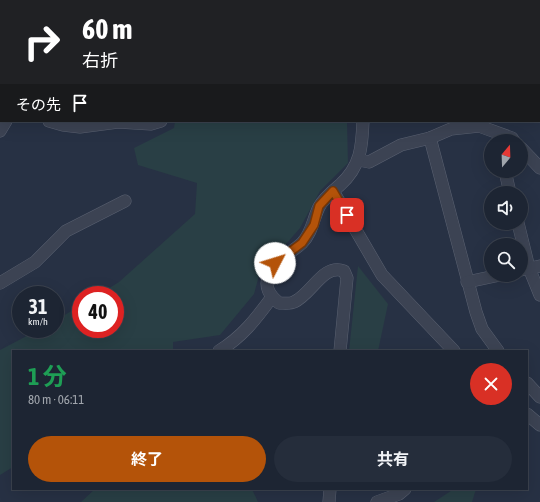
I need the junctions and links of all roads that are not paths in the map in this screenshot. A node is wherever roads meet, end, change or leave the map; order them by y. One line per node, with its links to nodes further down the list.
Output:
1 (5, 122): 7 (street)
2 (52, 122): 3 (street)
3 (118, 122)
4 (118, 122): 5 (street)
5 (160, 122)
6 (363, 122): 11 (street)
7 (0, 131)
8 (491, 134): 9 (street)
9 (430, 138): 11 (street); 19 (street)
10 (528, 155): 12 (street)
11 (359, 160): 13 (street)
12 (540, 168)
13 (333, 191): 21 (street); 24 (street)
14 (125, 201): 18 (street)
15 (520, 230): 16 (street)
16 (530, 268): 20 (street)
17 (484, 278): 19 (street)
18 (0, 282)
19 (467, 282): 25 (street)
20 (540, 295)
21 (272, 297): 22 (street); 23 (street)
22 (221, 350)
23 (340, 350)
24 (453, 350)
25 (497, 350)
26 (528, 384): 27 (street)
27 (540, 397)
28 (528, 415): 29 (street)
29 (540, 425)
30 (330, 490): 32 (street)
31 (404, 490): 33 (street)
32 (330, 502)
33 (377, 502)

